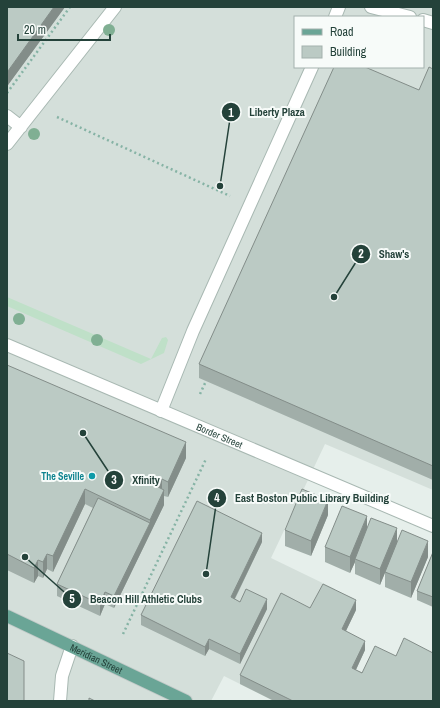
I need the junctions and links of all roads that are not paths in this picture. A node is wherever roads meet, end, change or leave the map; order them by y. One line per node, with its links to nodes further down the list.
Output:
1 (116, 7): 6 (street)
2 (371, 7): 3 (street)
3 (406, 16)
4 (312, 68): 9 (street)
5 (7, 116): 6 (street)
6 (21, 126): 7 (street)
7 (7, 144)
8 (7, 345): 9 (street, Border Street)
9 (161, 410): 10 (street, Border Street)
10 (433, 526)
11 (7, 616): 12 (main road, Meridian Street)
12 (72, 646): 13 (street); 14 (main road, Meridian Street)
13 (60, 701)
14 (186, 701)

